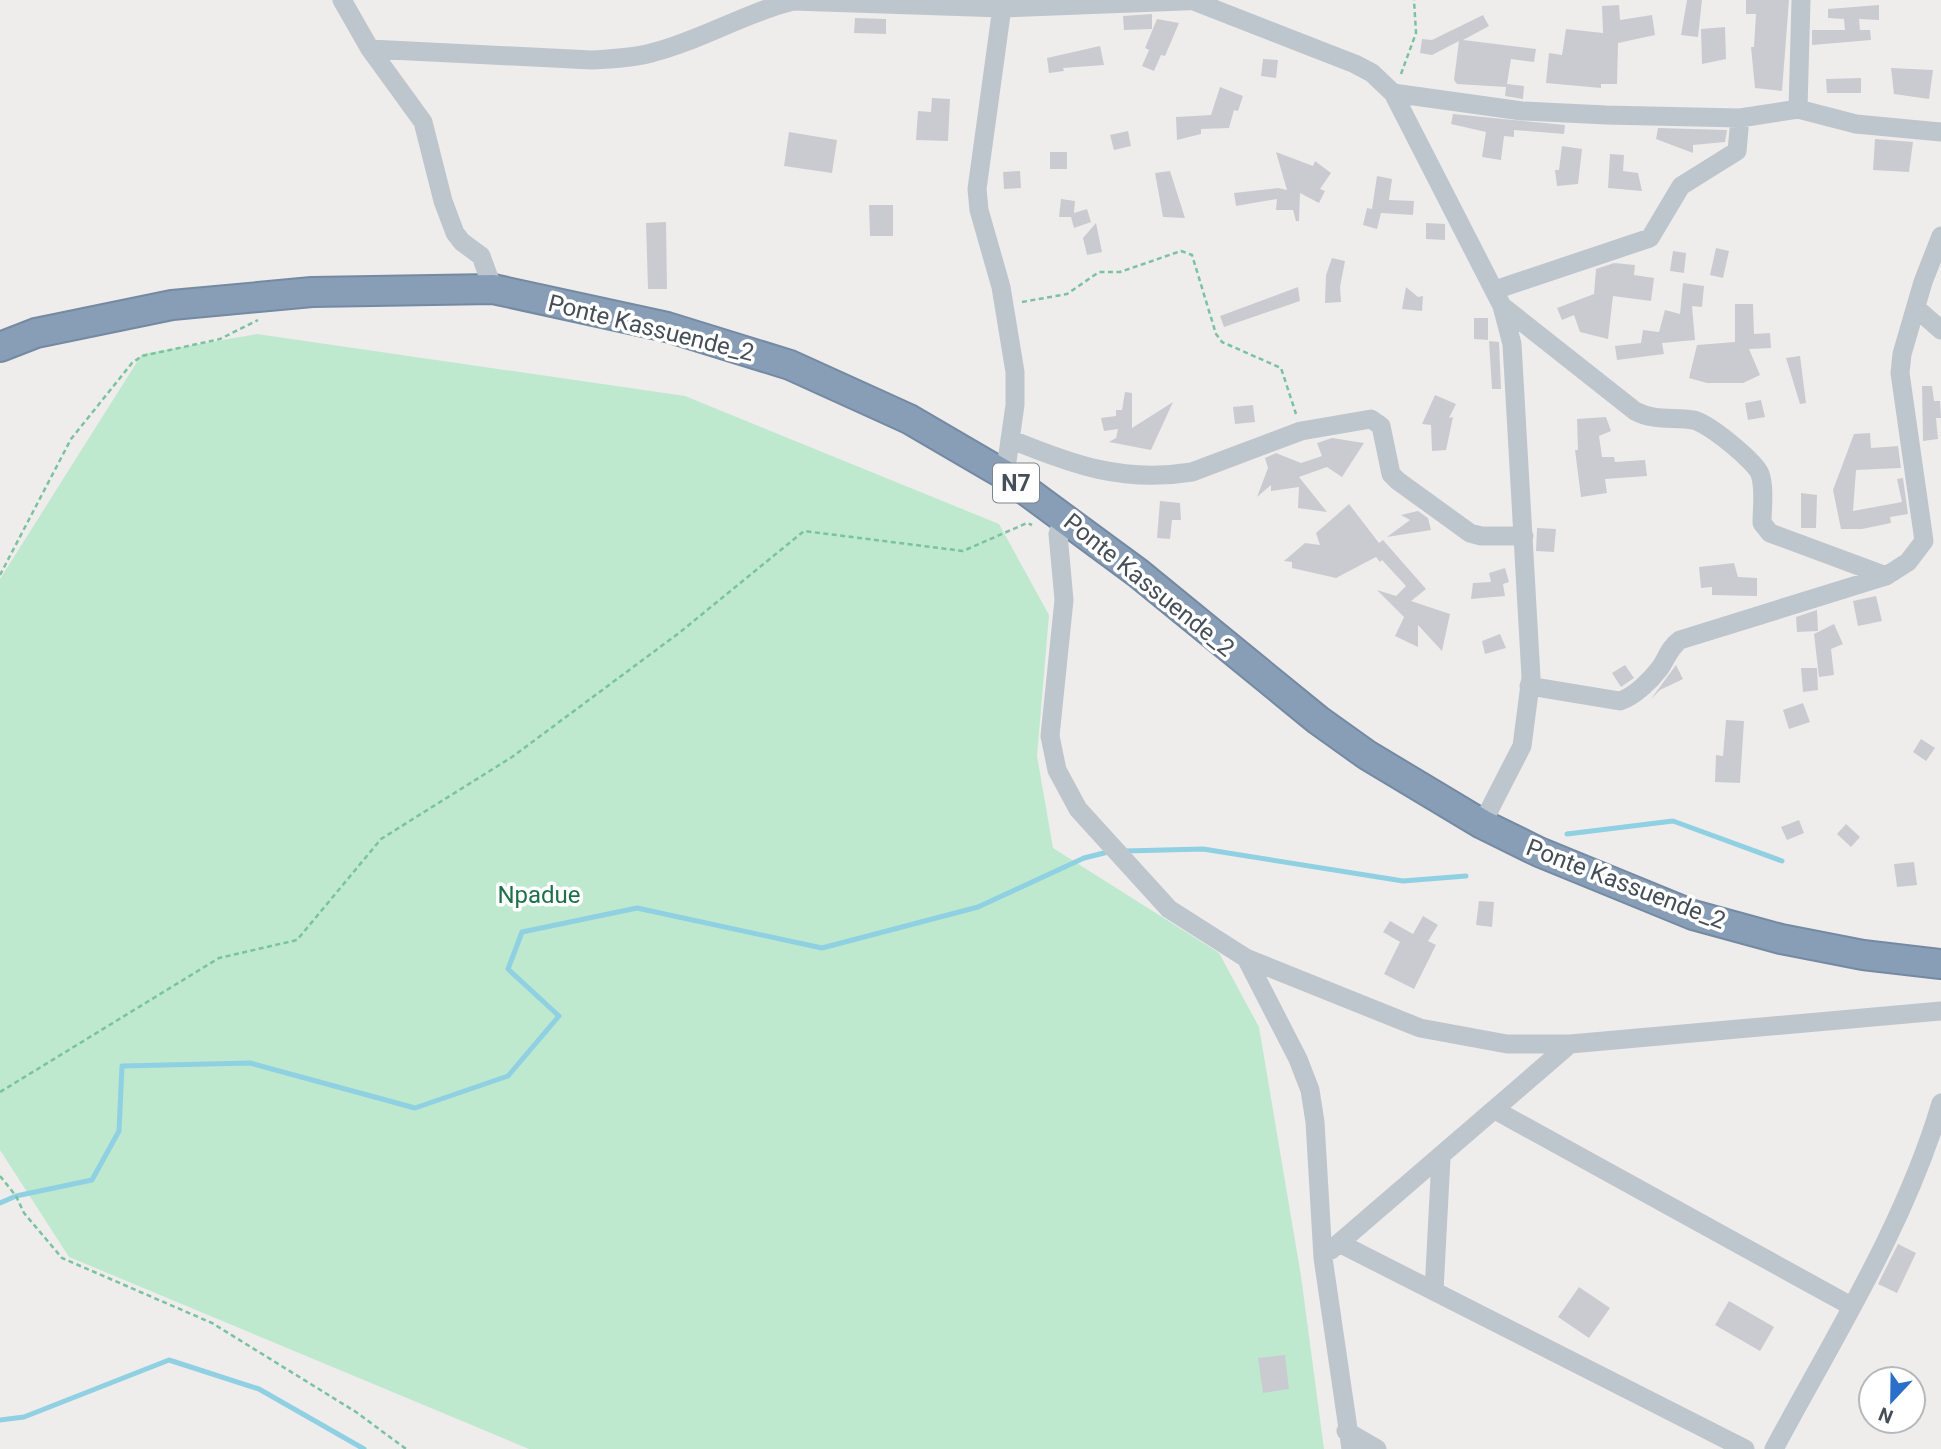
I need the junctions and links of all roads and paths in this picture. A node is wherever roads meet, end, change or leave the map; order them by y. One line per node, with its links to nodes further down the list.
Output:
1 (342, 0): 6 (street)
2 (1414, 0): 7 (path)
3 (1801, 0): 8 (street)
4 (1203, 1): 5 (street); 7 (street)
5 (1002, 4): 6 (street); 15 (street)
6 (370, 49): 13 (street)
7 (1394, 93): 9 (street); 14 (street)
8 (1798, 109): 9 (street); 10 (street)
9 (1740, 118): 14 (street)
10 (1941, 132)
11 (1941, 236): 12 (street)
12 (1932, 283): 16 (street)
13 (493, 289): 19 (highway, Ponte Kassuende_2 / N7); 22 (highway, Ponte Kassuende_2 / N7)
14 (1498, 298): 24 (street); 27 (street)
15 (1004, 305): 20 (path); 21 (street)
16 (1916, 308): 18 (street); 25 (street)
17 (265, 316): 26 (path)
18 (1941, 330)
19 (0, 347)
20 (1301, 431): 21 (street); 24 (street)
21 (1010, 439): 22 (street)
22 (1005, 475): 23 (highway, Ponte Kassuende_2 / N7)
23 (1061, 525): 29 (highway, Ponte Kassuende_2 / N7); 30 (street); 34 (path)
24 (1524, 536): 28 (street)
25 (1933, 543): 27 (street)
26 (0, 575)
27 (1886, 576): 28 (street)
28 (1529, 686): 29 (street)
29 (1482, 824): 31 (highway, Ponte Kassuende_2 / N7)
30 (1245, 958): 33 (street); 40 (street)
31 (1941, 964)
32 (1941, 1011): 33 (street)
33 (1570, 1044): 36 (street)
34 (0, 1092)
35 (1941, 1103): 42 (street)
36 (1495, 1110): 37 (street); 42 (street)
37 (1441, 1158): 39 (street); 41 (street)
38 (0, 1176): 44 (path)
39 (1339, 1243): 40 (street); 41 (street)
40 (1323, 1258): 43 (street)
41 (1434, 1291): 46 (street)
42 (1851, 1306): 47 (street)
43 (1348, 1440): 45 (street)
44 (405, 1449)
45 (1377, 1449)
46 (1745, 1449)
47 (1774, 1449)

